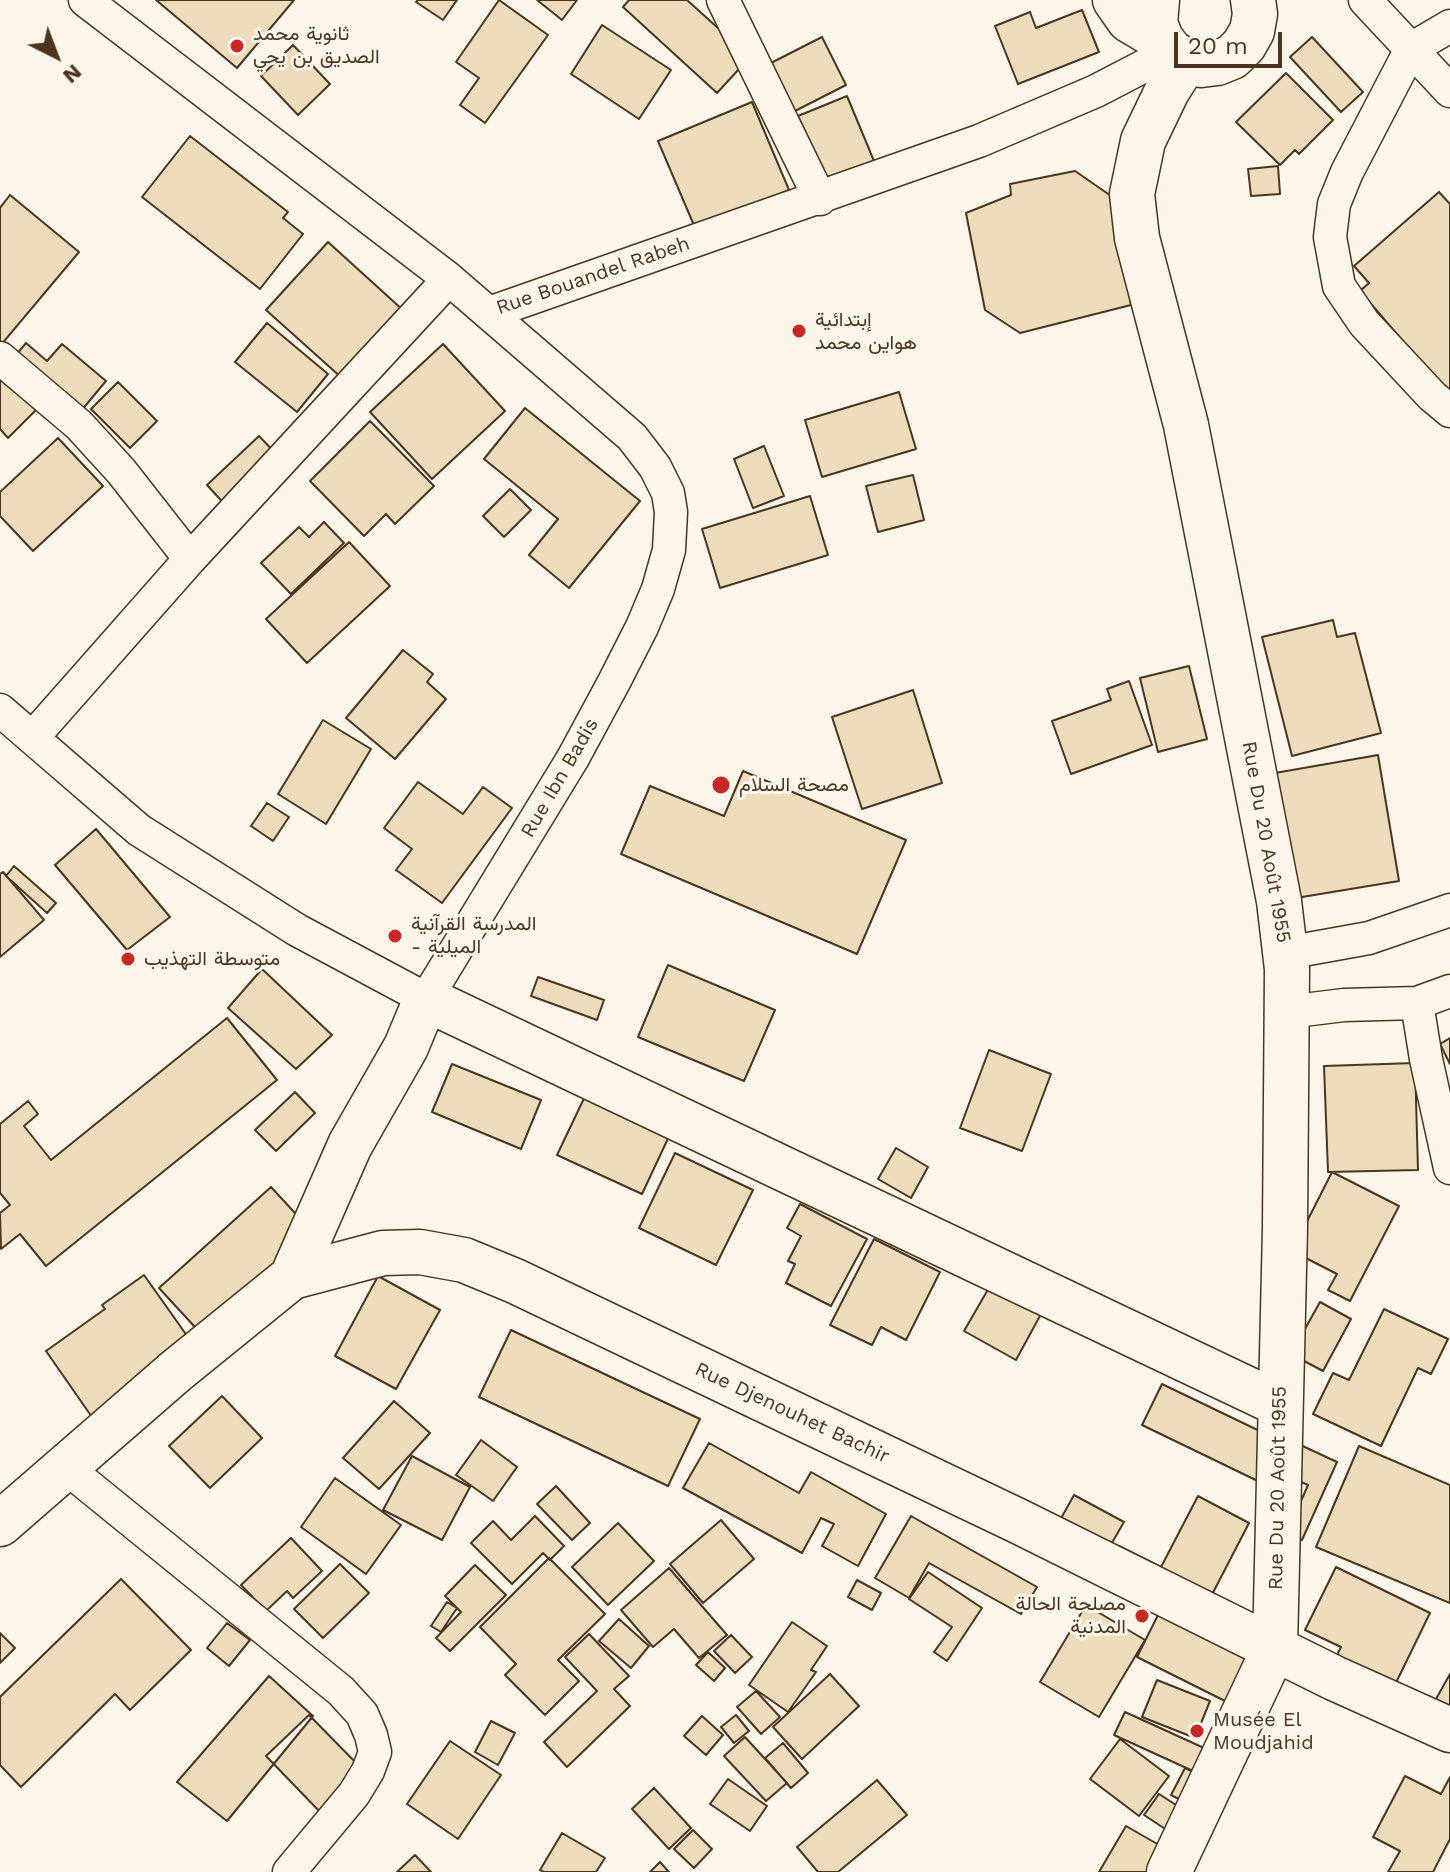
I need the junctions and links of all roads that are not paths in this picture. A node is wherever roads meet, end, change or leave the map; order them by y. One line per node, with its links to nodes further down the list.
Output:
1 (85, 0): 11 (street, Rue Bouandel Rabeh)
2 (723, 0): 10 (street)
3 (1115, 0): 7 (street)
4 (1365, 0): 8 (street)
5 (1262, 5): 7 (street)
6 (1450, 26): 8 (street)
7 (1168, 38): 10 (street, Rue Bouandel Rabeh); 19 (street, Rue Du 20 Août 1955)
8 (1411, 49): 9 (street); 14 (street)
9 (1450, 91)
10 (820, 199): 12 (street, Rue Bouandel Rabeh)
11 (449, 279): 12 (street, Rue Bouandel Rabeh); 15 (street)
12 (489, 313): 21 (street, Rue Ibn Badis)
13 (0, 358): 15 (street)
14 (1450, 411)
15 (190, 559): 17 (street)
16 (0, 710): 17 (street)
17 (33, 737): 21 (street)
18 (1450, 910): 19 (street)
19 (1286, 953): 23 (street, Rue Du 20 Août 1955)
20 (1450, 991): 22 (street)
21 (426, 999): 25 (street, Rue Ibn Badis); 26 (street)
22 (1417, 1003): 23 (street); 24 (street)
23 (1287, 1012): 26 (street, Rue Du 20 Août 1955)
24 (1450, 1168)
25 (292, 1277): 27 (street); 29 (street, Rue Djenouhet Bachir)
26 (1279, 1404): 29 (street, Rue Du 20 Août 1955)
27 (64, 1466): 28 (street); 31 (street)
28 (0, 1524)
29 (1275, 1647): 30 (street, Rue Djenouhet Bachir); 32 (street)
30 (1450, 1730)
31 (289, 1872)
32 (1169, 1872)

